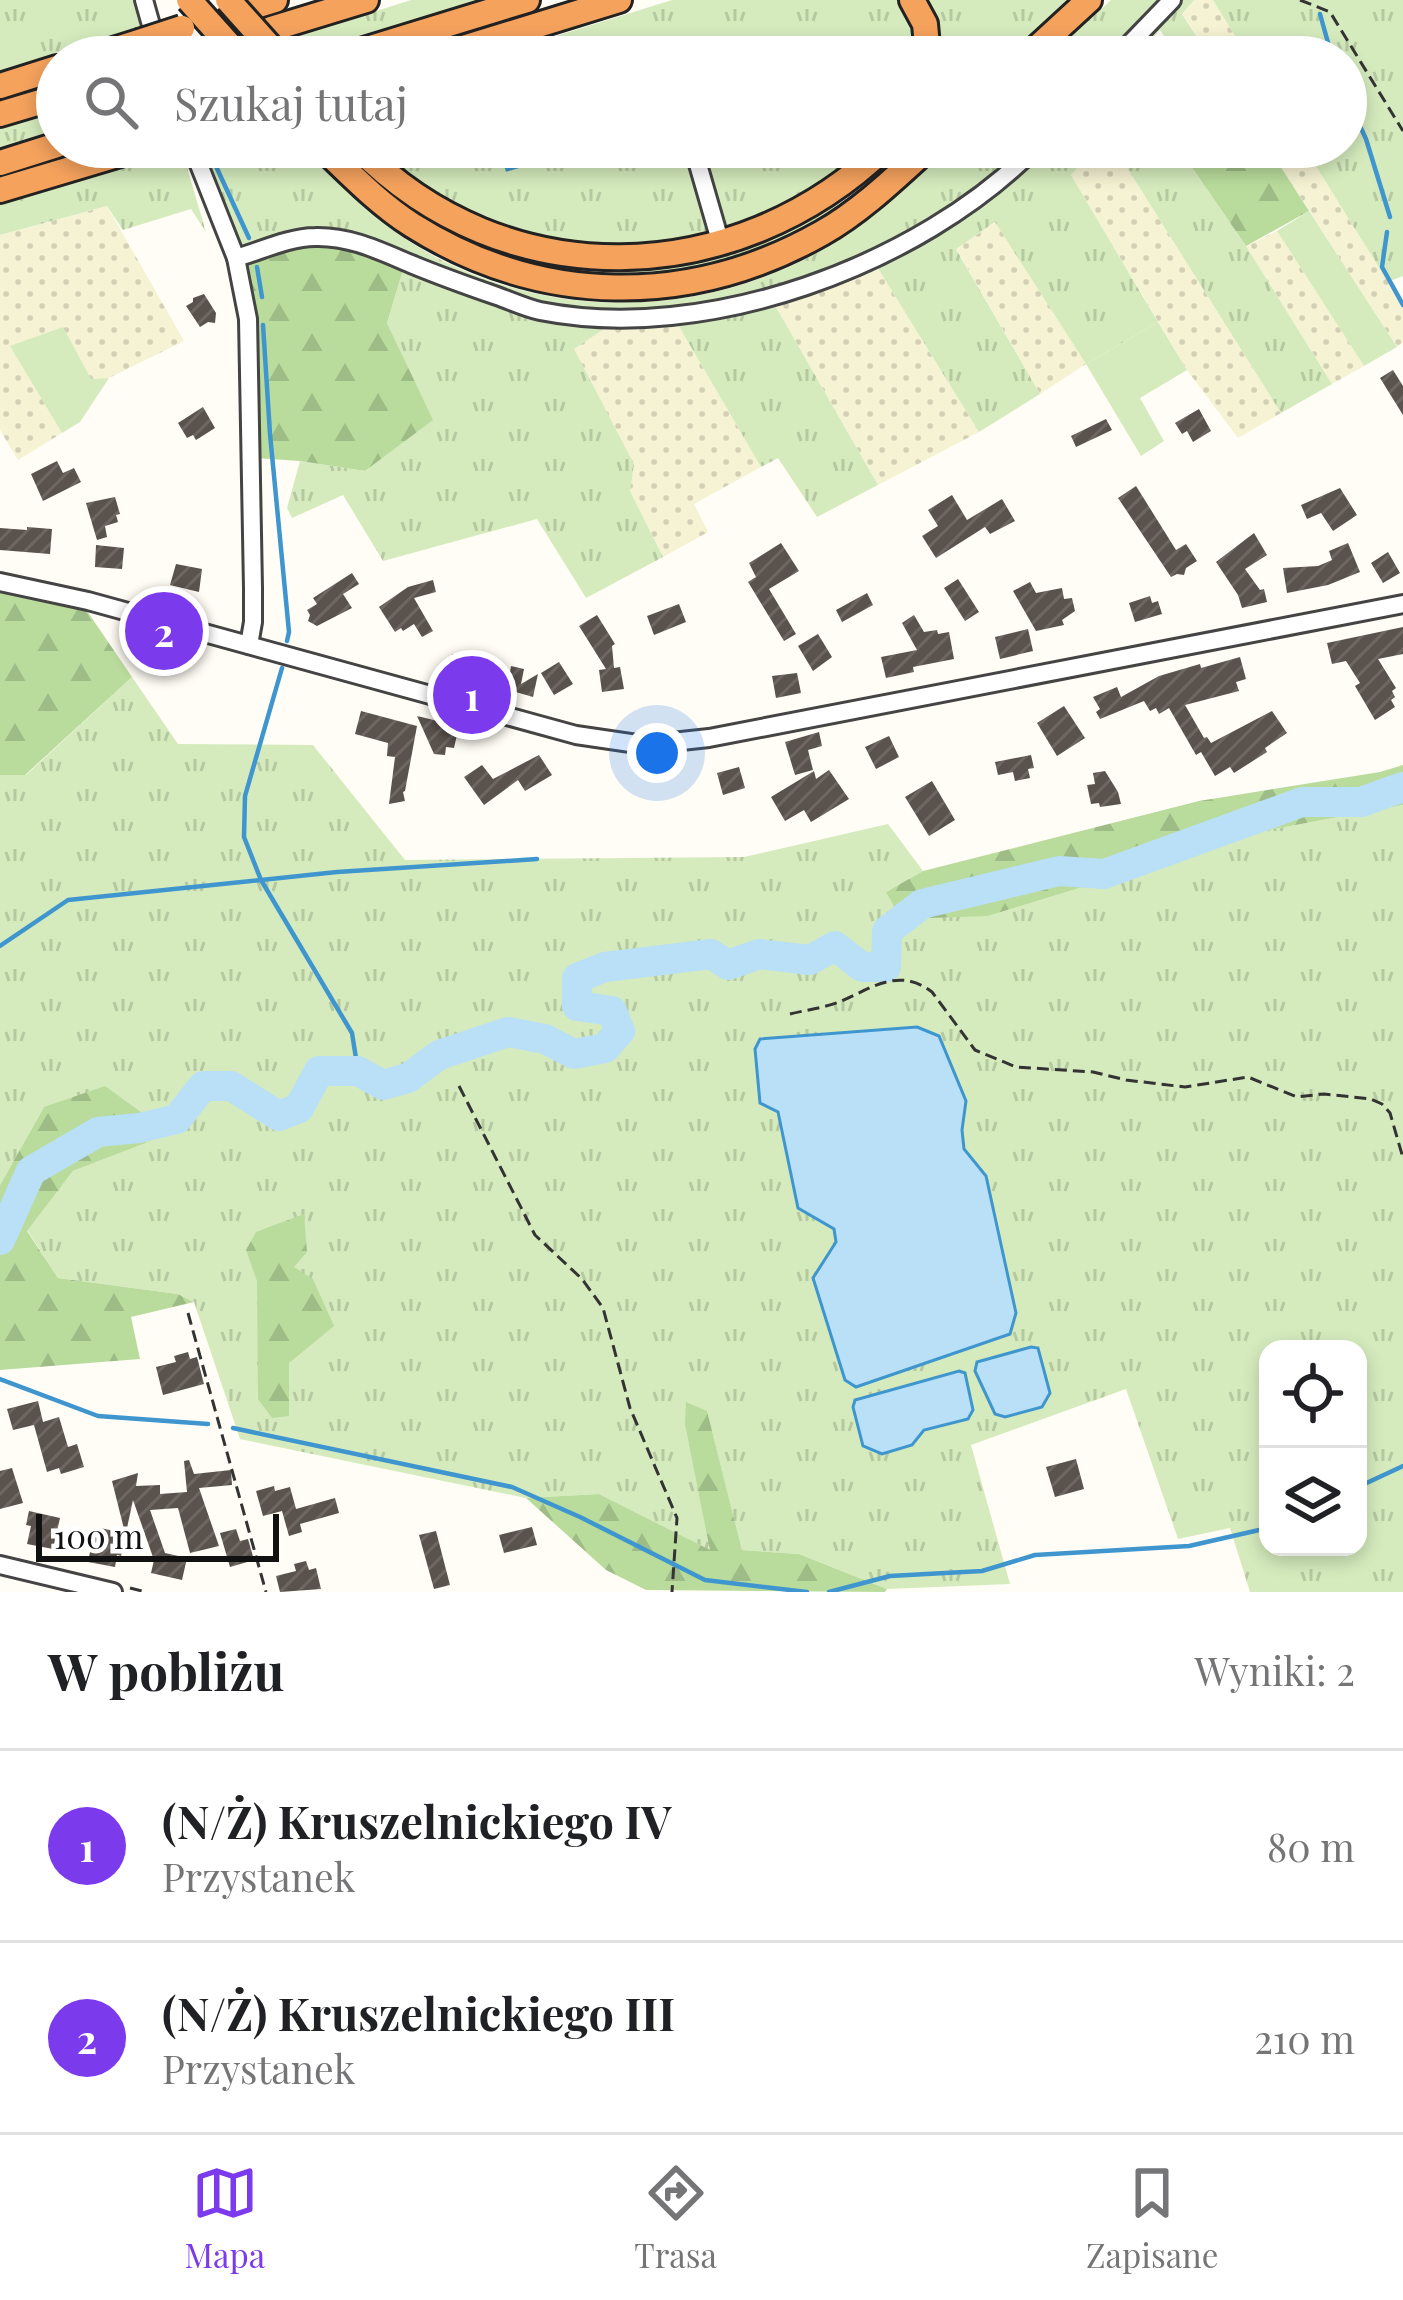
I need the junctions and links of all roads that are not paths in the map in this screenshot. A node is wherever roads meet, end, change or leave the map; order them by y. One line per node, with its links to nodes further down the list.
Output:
1 (144, 0): 11 (street)
2 (366, 0): 10 (highway)
3 (527, 0): 14 (highway)
4 (619, 0): 15 (highway)
5 (912, 0): 16 (highway)
6 (1090, 0): 17 (highway)
7 (1172, 0): 18 (street)
8 (252, 2): 13 (highway, bridge)
9 (188, 18): 11 (highway, bridge)
10 (272, 29)
11 (145, 33): 12 (highway)
12 (138, 36)
13 (269, 36)
14 (410, 36)
15 (502, 36)
16 (926, 36)
17 (1050, 36)
18 (1137, 36)
19 (36, 75): 20 (highway)
20 (0, 86)
21 (36, 104): 22 (highway)
22 (0, 115)
23 (36, 152): 24 (highway)
24 (0, 163)
25 (74, 168): 33 (highway)
26 (200, 168): 35 (street)
27 (344, 168): 31 (highway)
28 (380, 168): 34 (highway)
29 (699, 168): 34 (street)
30 (861, 168): 34 (highway)
31 (905, 168)
32 (1014, 168): 35 (street)
33 (0, 190)
34 (721, 244)
35 (236, 258): 38 (street)
36 (0, 582): 38 (street)
37 (1403, 604): 38 (street)
38 (249, 645)
39 (0, 1565): 40 (street)
40 (112, 1592)

